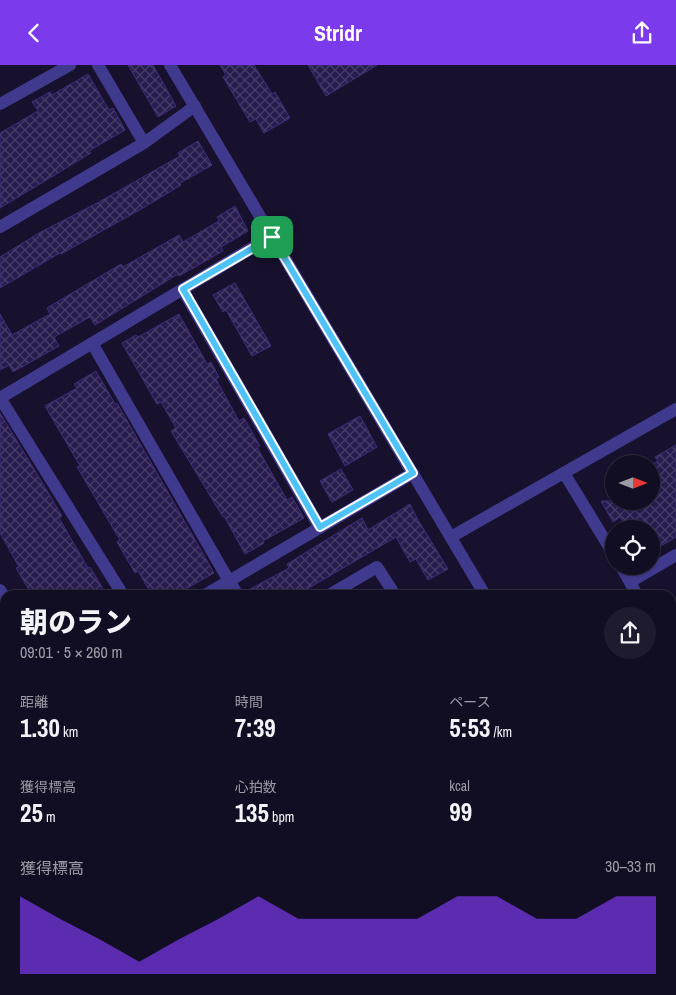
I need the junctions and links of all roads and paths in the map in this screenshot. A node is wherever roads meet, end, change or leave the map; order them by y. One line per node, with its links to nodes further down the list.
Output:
1 (70, 65): 4 (street)
2 (98, 65): 6 (street)
3 (170, 65): 5 (street)
4 (0, 104)
5 (195, 106): 6 (street); 8 (street)
6 (144, 143): 7 (street)
7 (0, 227)
8 (272, 237): 9 (street); 13 (street)
9 (183, 289): 10 (street); 15 (street)
10 (92, 343): 11 (street); 20 (street)
11 (0, 398): 22 (street)
12 (676, 409): 14 (street)
13 (413, 473): 15 (street); 16 (street)
14 (564, 473): 16 (street); 17 (street)
15 (320, 527): 20 (street)
16 (451, 537): 27 (street)
17 (605, 540)
18 (676, 555): 21 (street)
19 (626, 575): 21 (street)
20 (229, 581): 23 (street); 24 (street)
21 (630, 582): 28 (street)
22 (120, 590)
23 (214, 590)
24 (235, 590)
25 (338, 590): 26 (street)
26 (392, 590)
27 (482, 590)
28 (635, 590)

